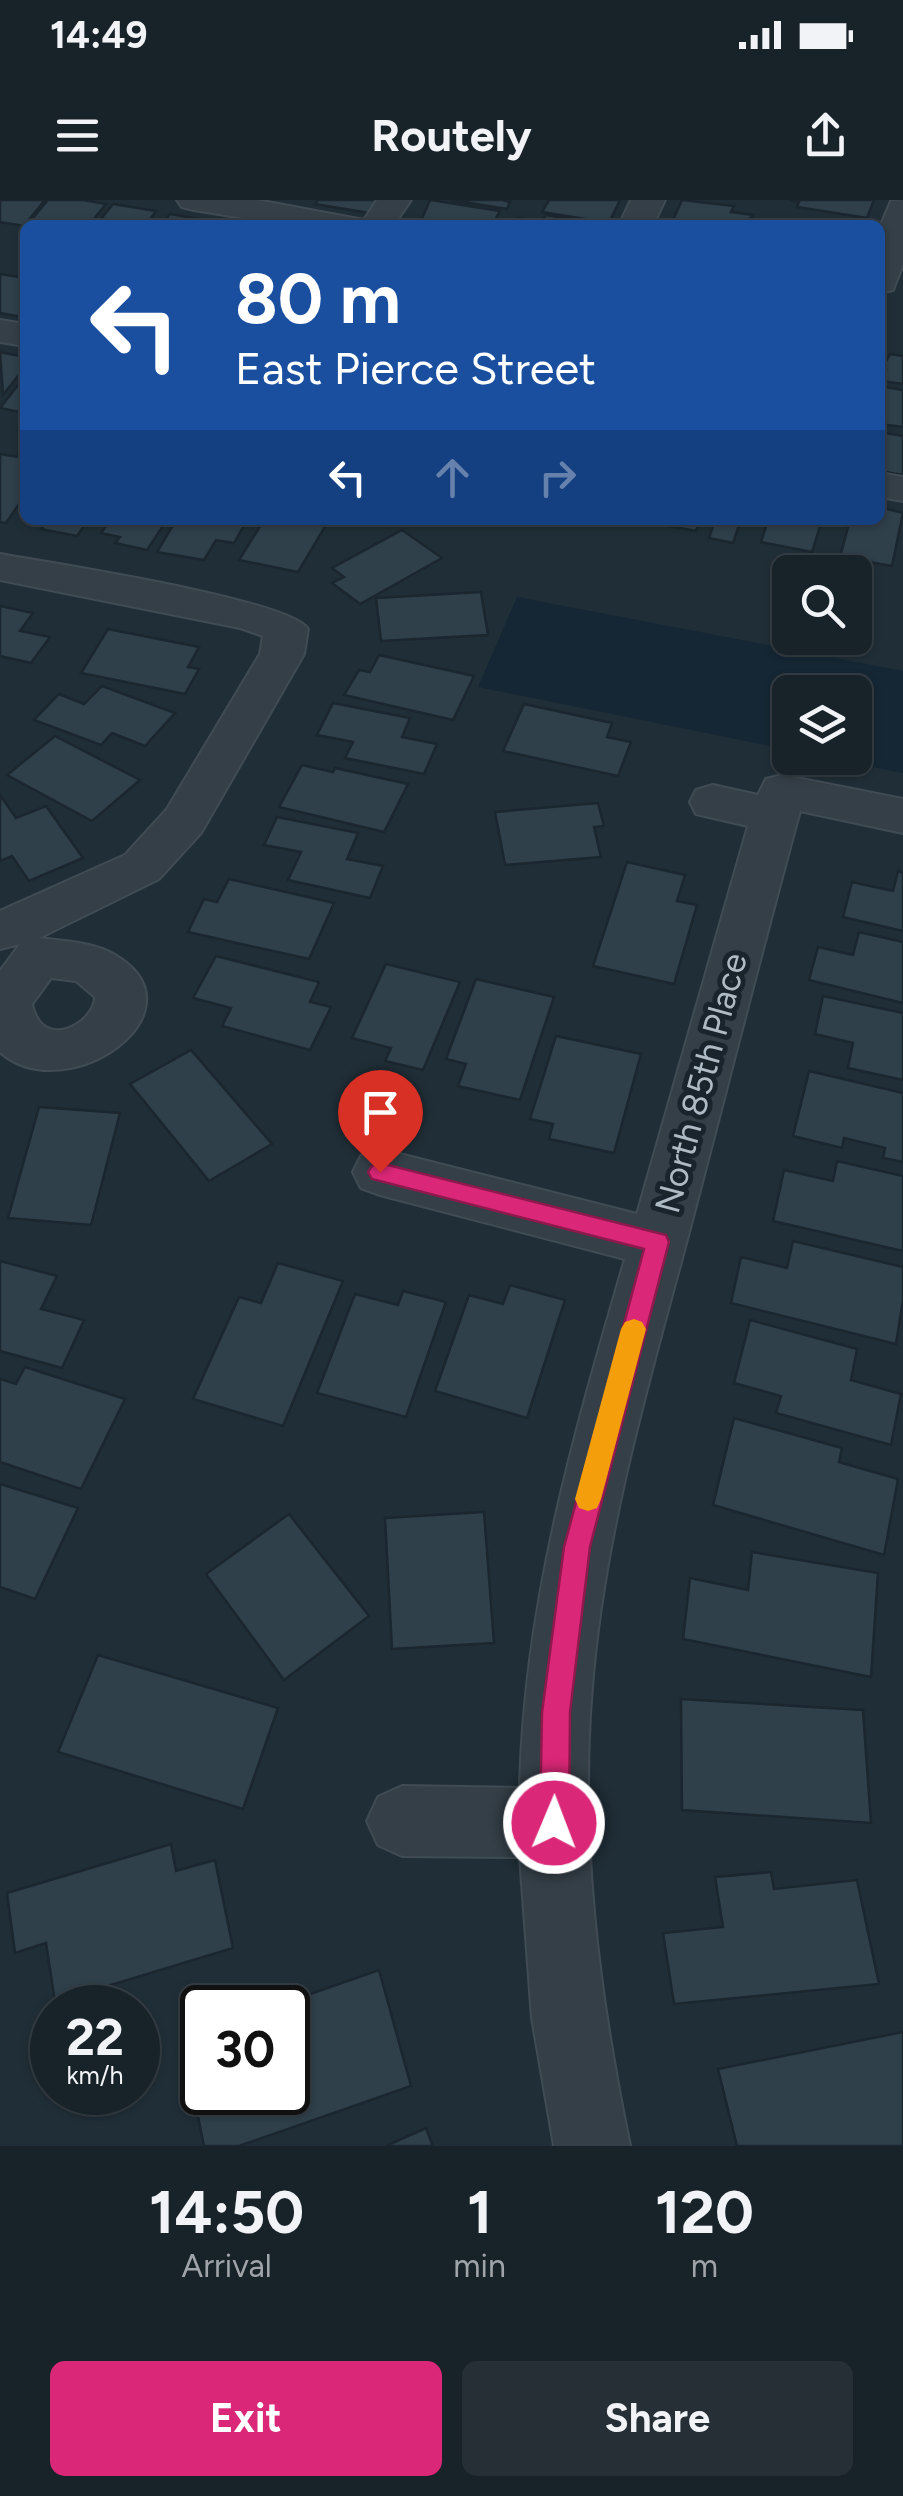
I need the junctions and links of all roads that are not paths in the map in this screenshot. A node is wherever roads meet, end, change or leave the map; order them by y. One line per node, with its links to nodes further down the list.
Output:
1 (194, 200): 3 (street)
2 (903, 208): 4 (street)
3 (319, 220)
4 (885, 266)
5 (0, 566): 9 (street)
6 (713, 802): 7 (street)
7 (778, 803): 8 (street); 11 (street, North 85th Place)
8 (903, 816)
9 (20, 937)
10 (380, 1172): 11 (street)
11 (658, 1242): 13 (street, North 85th Place)
12 (402, 1820): 13 (street)
13 (554, 1823): 14 (street, North 85th Place)
14 (592, 2146)

